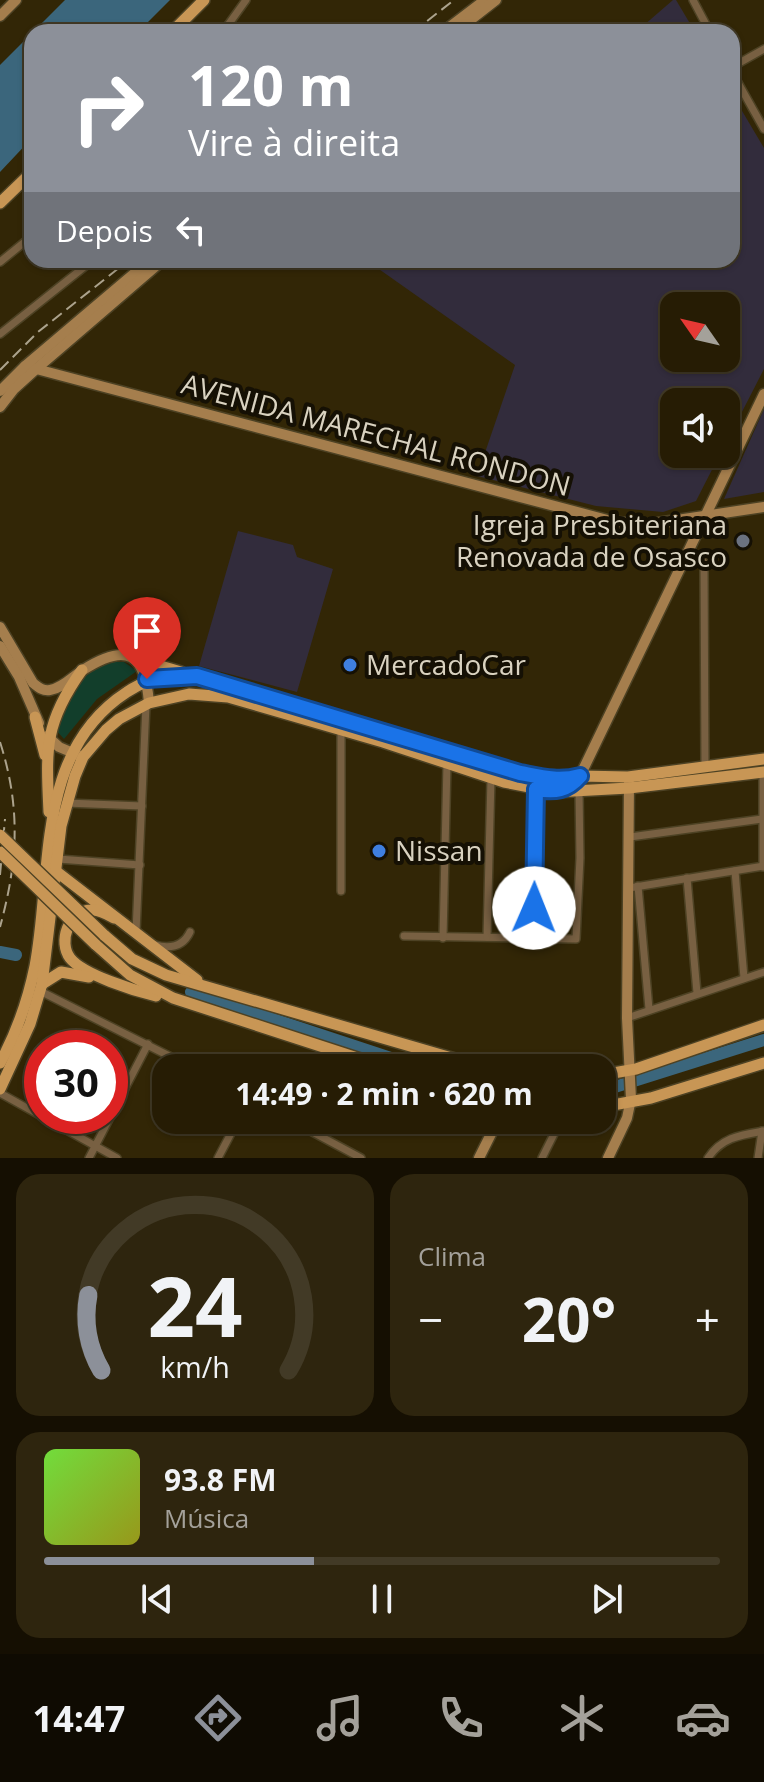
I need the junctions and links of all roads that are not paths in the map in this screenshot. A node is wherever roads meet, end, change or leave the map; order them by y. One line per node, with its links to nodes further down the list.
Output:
1 (16, 0): 7 (main road)
2 (204, 0): 8 (main road)
3 (246, 0): 9 (street)
4 (485, 0): 10 (main road)
5 (496, 0): 11 (main road)
6 (693, 0): 12 (street)
7 (0, 16)
8 (180, 24)
9 (229, 24)
10 (454, 24)
11 (465, 24)
12 (706, 24)
13 (764, 49): 14 (street)
14 (740, 65)
15 (740, 85): 16 (street)
16 (764, 129)
17 (24, 184): 18 (main road)
18 (0, 203)
19 (24, 242): 20 (street)
20 (0, 262)
21 (83, 268): 24 (street)
22 (141, 268): 25 (main road)
23 (153, 268): 25 (main road)
24 (0, 334)
25 (30, 368): 26 (main road); 28 (main road); 30 (main road, AVENIDA MARECHAL RONDON)
26 (0, 391)
27 (764, 394): 30 (main road)
28 (0, 407)
29 (764, 507): 30 (main road, AVENIDA MARECHAL RONDON)
30 (706, 515): 31 (main road)
31 (687, 553): 46 (street); 48 (main road)
32 (0, 627): 35 (main road)
33 (0, 646): 39 (main road)
34 (137, 659): 35 (main road); 36 (main road); 37 (main road)
35 (82, 670): 41 (main road)
36 (197, 676): 37 (main road); 48 (main road)
37 (147, 679): 38 (main road); 42 (main road)
38 (147, 703): 40 (main road); 42 (main road); 55 (street)
39 (35, 717): 41 (main road); 44 (main road)
40 (341, 729): 45 (main road); 67 (street)
41 (49, 738): 42 (main road); 44 (main road)
42 (78, 755): 54 (main road); 57 (main road)
43 (764, 759): 46 (main road)
44 (47, 762): 57 (main road)
45 (447, 763): 49 (main road); 73 (street)
46 (705, 767): 50 (main road)
47 (764, 772): 50 (main road); 56 (street)
48 (580, 776): 50 (main road); 53 (main road)
49 (491, 778): 51 (main road); 72 (street)
50 (629, 782): 52 (main road); 59 (main road)
51 (536, 789): 53 (main road); 74 (street)
52 (579, 791): 53 (main road); 74 (street)
53 (555, 792)
54 (66, 803): 55 (street); 61 (main road)
55 (142, 806): 62 (street)
56 (762, 819): 59 (street); 63 (street)
57 (50, 829): 91 (main road)
58 (0, 835): 75 (main road, bridge)
59 (630, 837): 66 (main road)
60 (0, 852): 75 (main road, bridge)
61 (57, 865): 62 (street); 68 (main road); 81 (main road)
62 (140, 865): 70 (street)
63 (763, 866): 64 (street)
64 (735, 871): 65 (street); 78 (street)
65 (687, 878): 66 (street); 82 (street)
66 (634, 887): 84 (street); 85 (main road)
67 (341, 891)
68 (114, 918): 70 (main road); 79 (main road)
69 (190, 932): 76 (street)
70 (136, 934): 76 (main road)
71 (404, 936): 73 (street)
72 (487, 937): 73 (street); 74 (street)
73 (443, 938)
74 (534, 938)
75 (99, 939): 80 (main road); 83 (main road)
76 (146, 943): 80 (main road)
77 (764, 972): 78 (street)
78 (744, 978): 82 (street)
79 (106, 979): 81 (main road); 83 (main road)
80 (204, 985): 90 (main road)
81 (41, 988): 87 (street); 95 (main road)
82 (697, 993): 84 (street)
83 (173, 998): 89 (main road)
84 (649, 1009): 85 (street)
85 (627, 1018): 94 (main road)
86 (764, 1025): 94 (main road)
87 (148, 1044): 88 (street); 103 (street)
88 (167, 1054)
89 (345, 1054)
90 (438, 1054)
91 (0, 1063)
92 (764, 1063): 96 (main road)
93 (616, 1076): 94 (main road)
94 (629, 1076): 96 (main road)
95 (0, 1091): 103 (street)
96 (631, 1101): 97 (main road); 111 (main road)
97 (616, 1104)
98 (763, 1131): 112 (street); 113 (street)
99 (231, 1134): 107 (street)
100 (313, 1134): 104 (street)
101 (491, 1134): 109 (main road)
102 (554, 1134): 110 (street)
103 (95, 1146): 105 (street); 106 (street)
104 (348, 1155): 108 (street)
105 (89, 1158)
106 (117, 1158)
107 (218, 1158)
108 (361, 1158)
109 (479, 1158)
110 (542, 1158)
111 (608, 1158)
112 (708, 1158)
113 (758, 1158)

